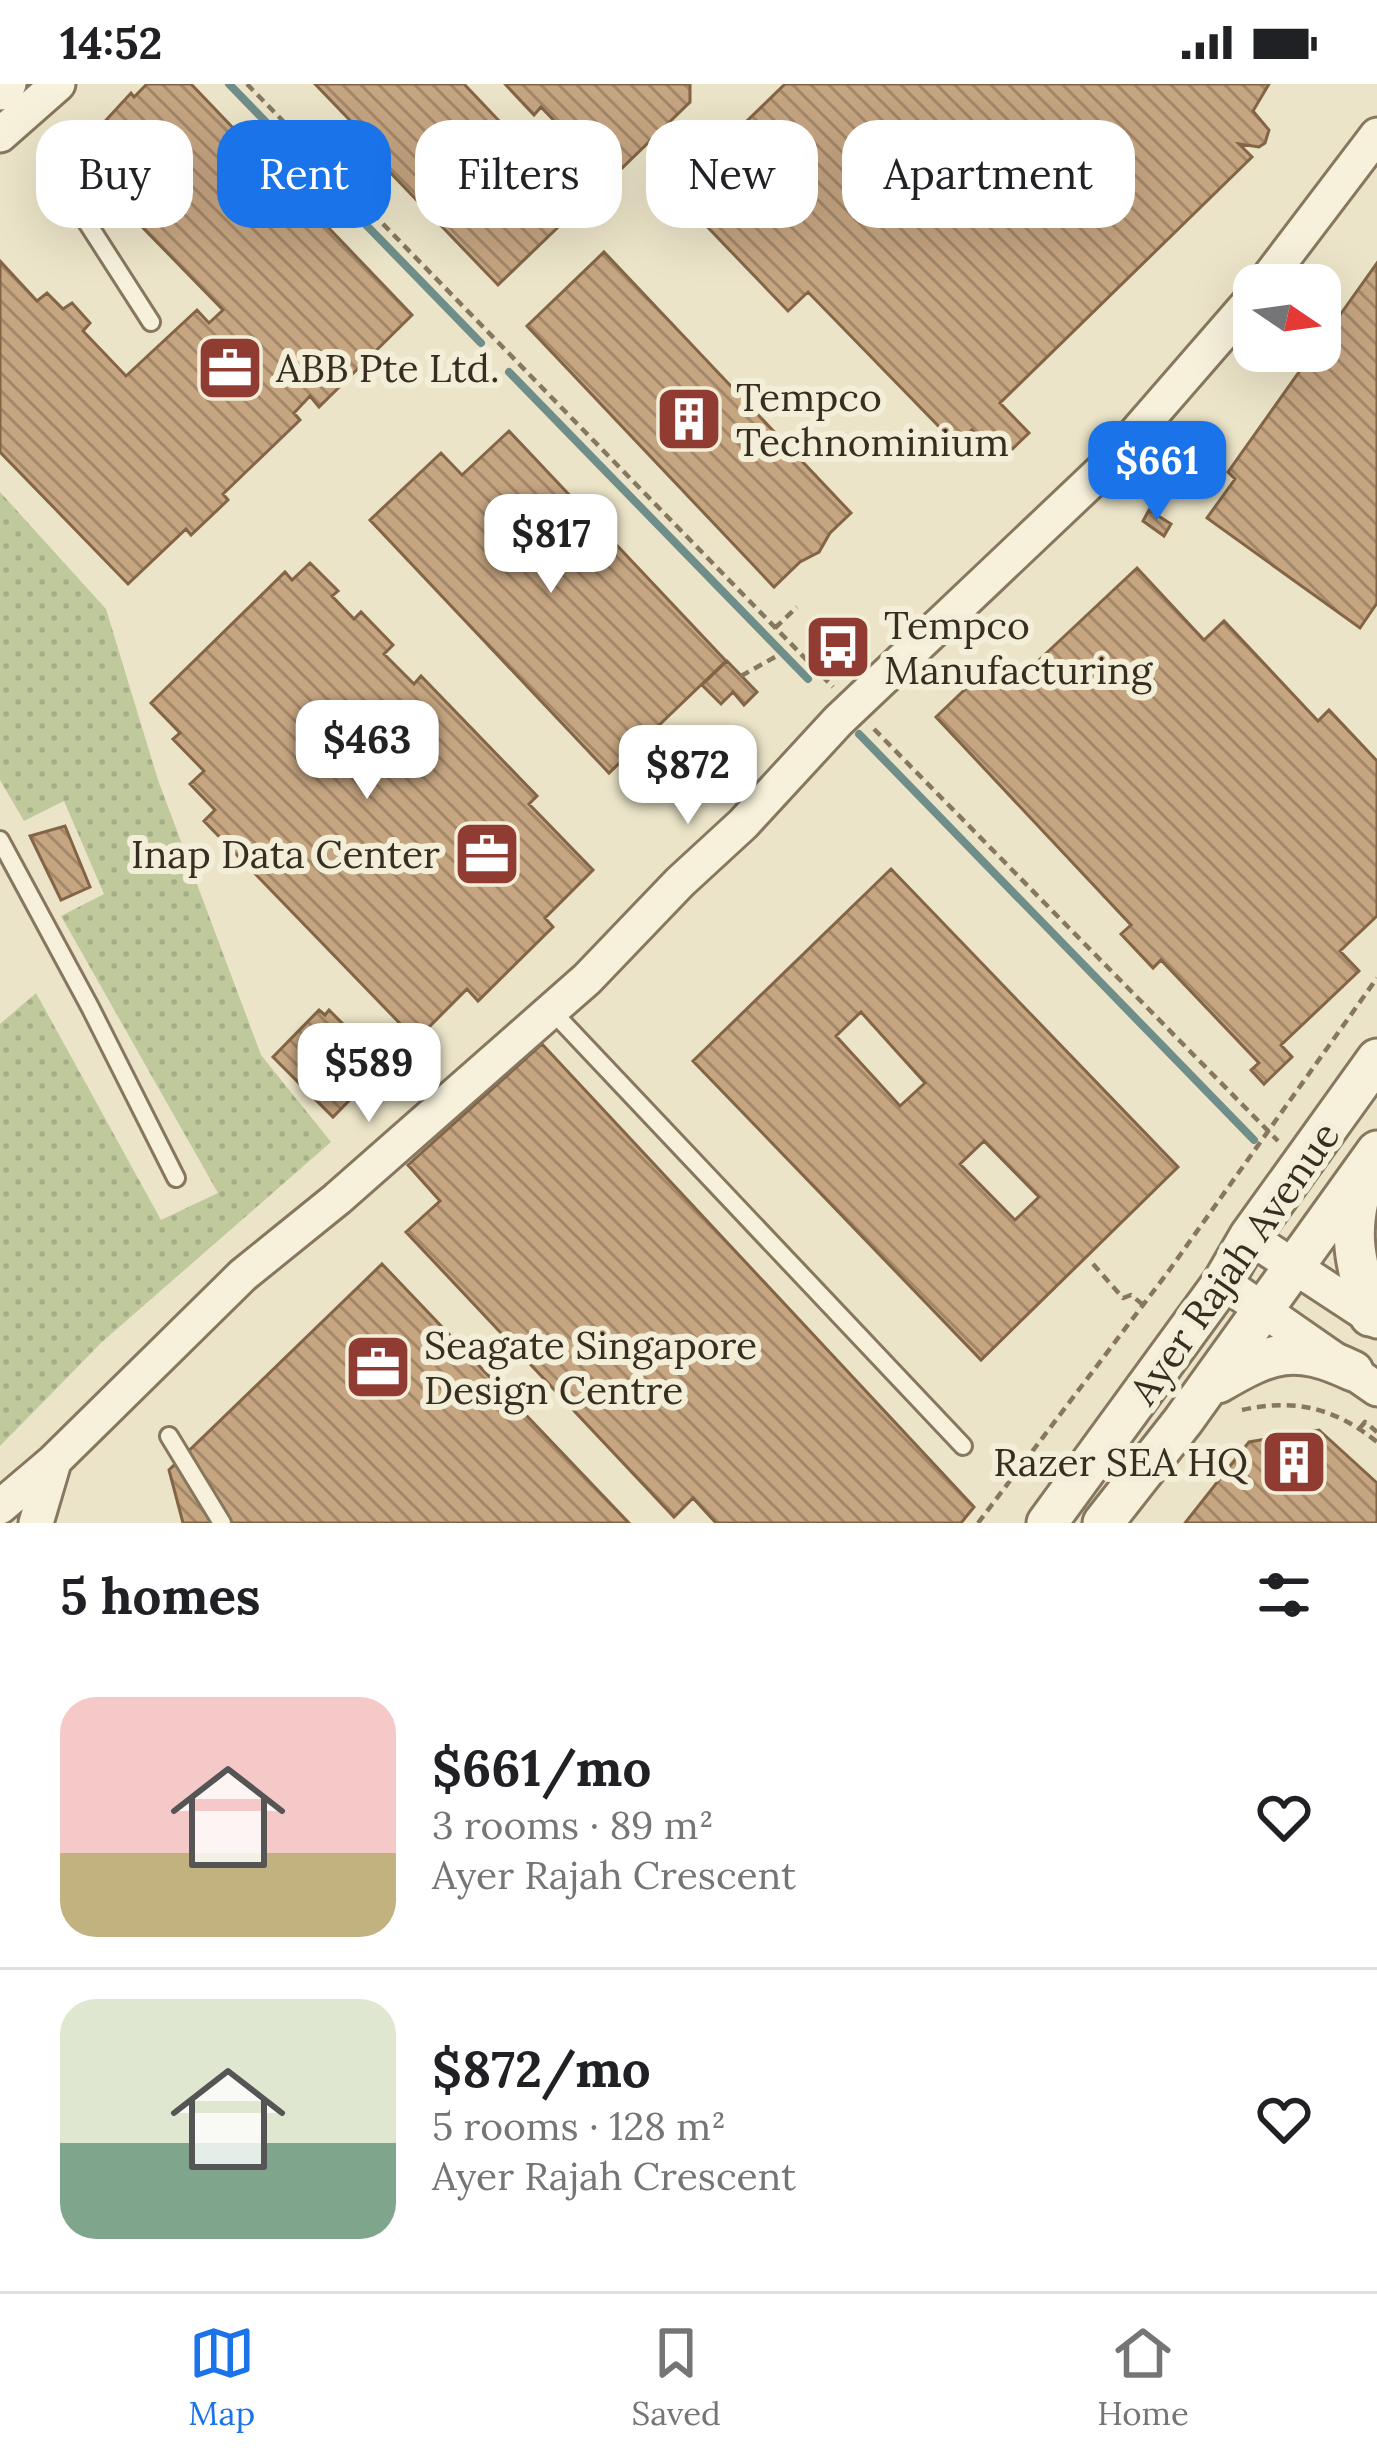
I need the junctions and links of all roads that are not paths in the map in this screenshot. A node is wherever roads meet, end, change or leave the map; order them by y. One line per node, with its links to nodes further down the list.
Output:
1 (10, 84): 3 (street)
2 (58, 84): 4 (street)
3 (0, 93)
4 (0, 135)
5 (1377, 135): 7 (street)
6 (91, 228): 9 (lane)
7 (1280, 264)
8 (1233, 321): 11 (street)
9 (151, 322)
10 (0, 840): 14 (lane)
11 (550, 1010): 23 (lane); 24 (street)
12 (1377, 1059): 15 (street, Ayer Rajah Avenue)
13 (1373, 1156): 16 (street, Ayer Rajah Avenue); 19 (street)
14 (176, 1178)
15 (1249, 1237): 16 (street); 17 (street, Ayer Rajah Avenue)
16 (1292, 1268): 18 (street, Ayer Rajah Avenue); 19 (street)
17 (1223, 1282): 18 (street); 28 (street, Ayer Rajah Avenue)
18 (1262, 1306): 20 (street); 21 (street, Ayer Rajah Avenue)
19 (1373, 1319)
20 (1365, 1380): 21 (street)
21 (1202, 1392): 29 (street, Ayer Rajah Avenue)
22 (170, 1436): 27 (lane)
23 (963, 1446)
24 (54, 1461): 25 (street); 26 (street)
25 (0, 1507)
26 (36, 1523)
27 (222, 1523)
28 (1047, 1523)
29 (1103, 1523)

